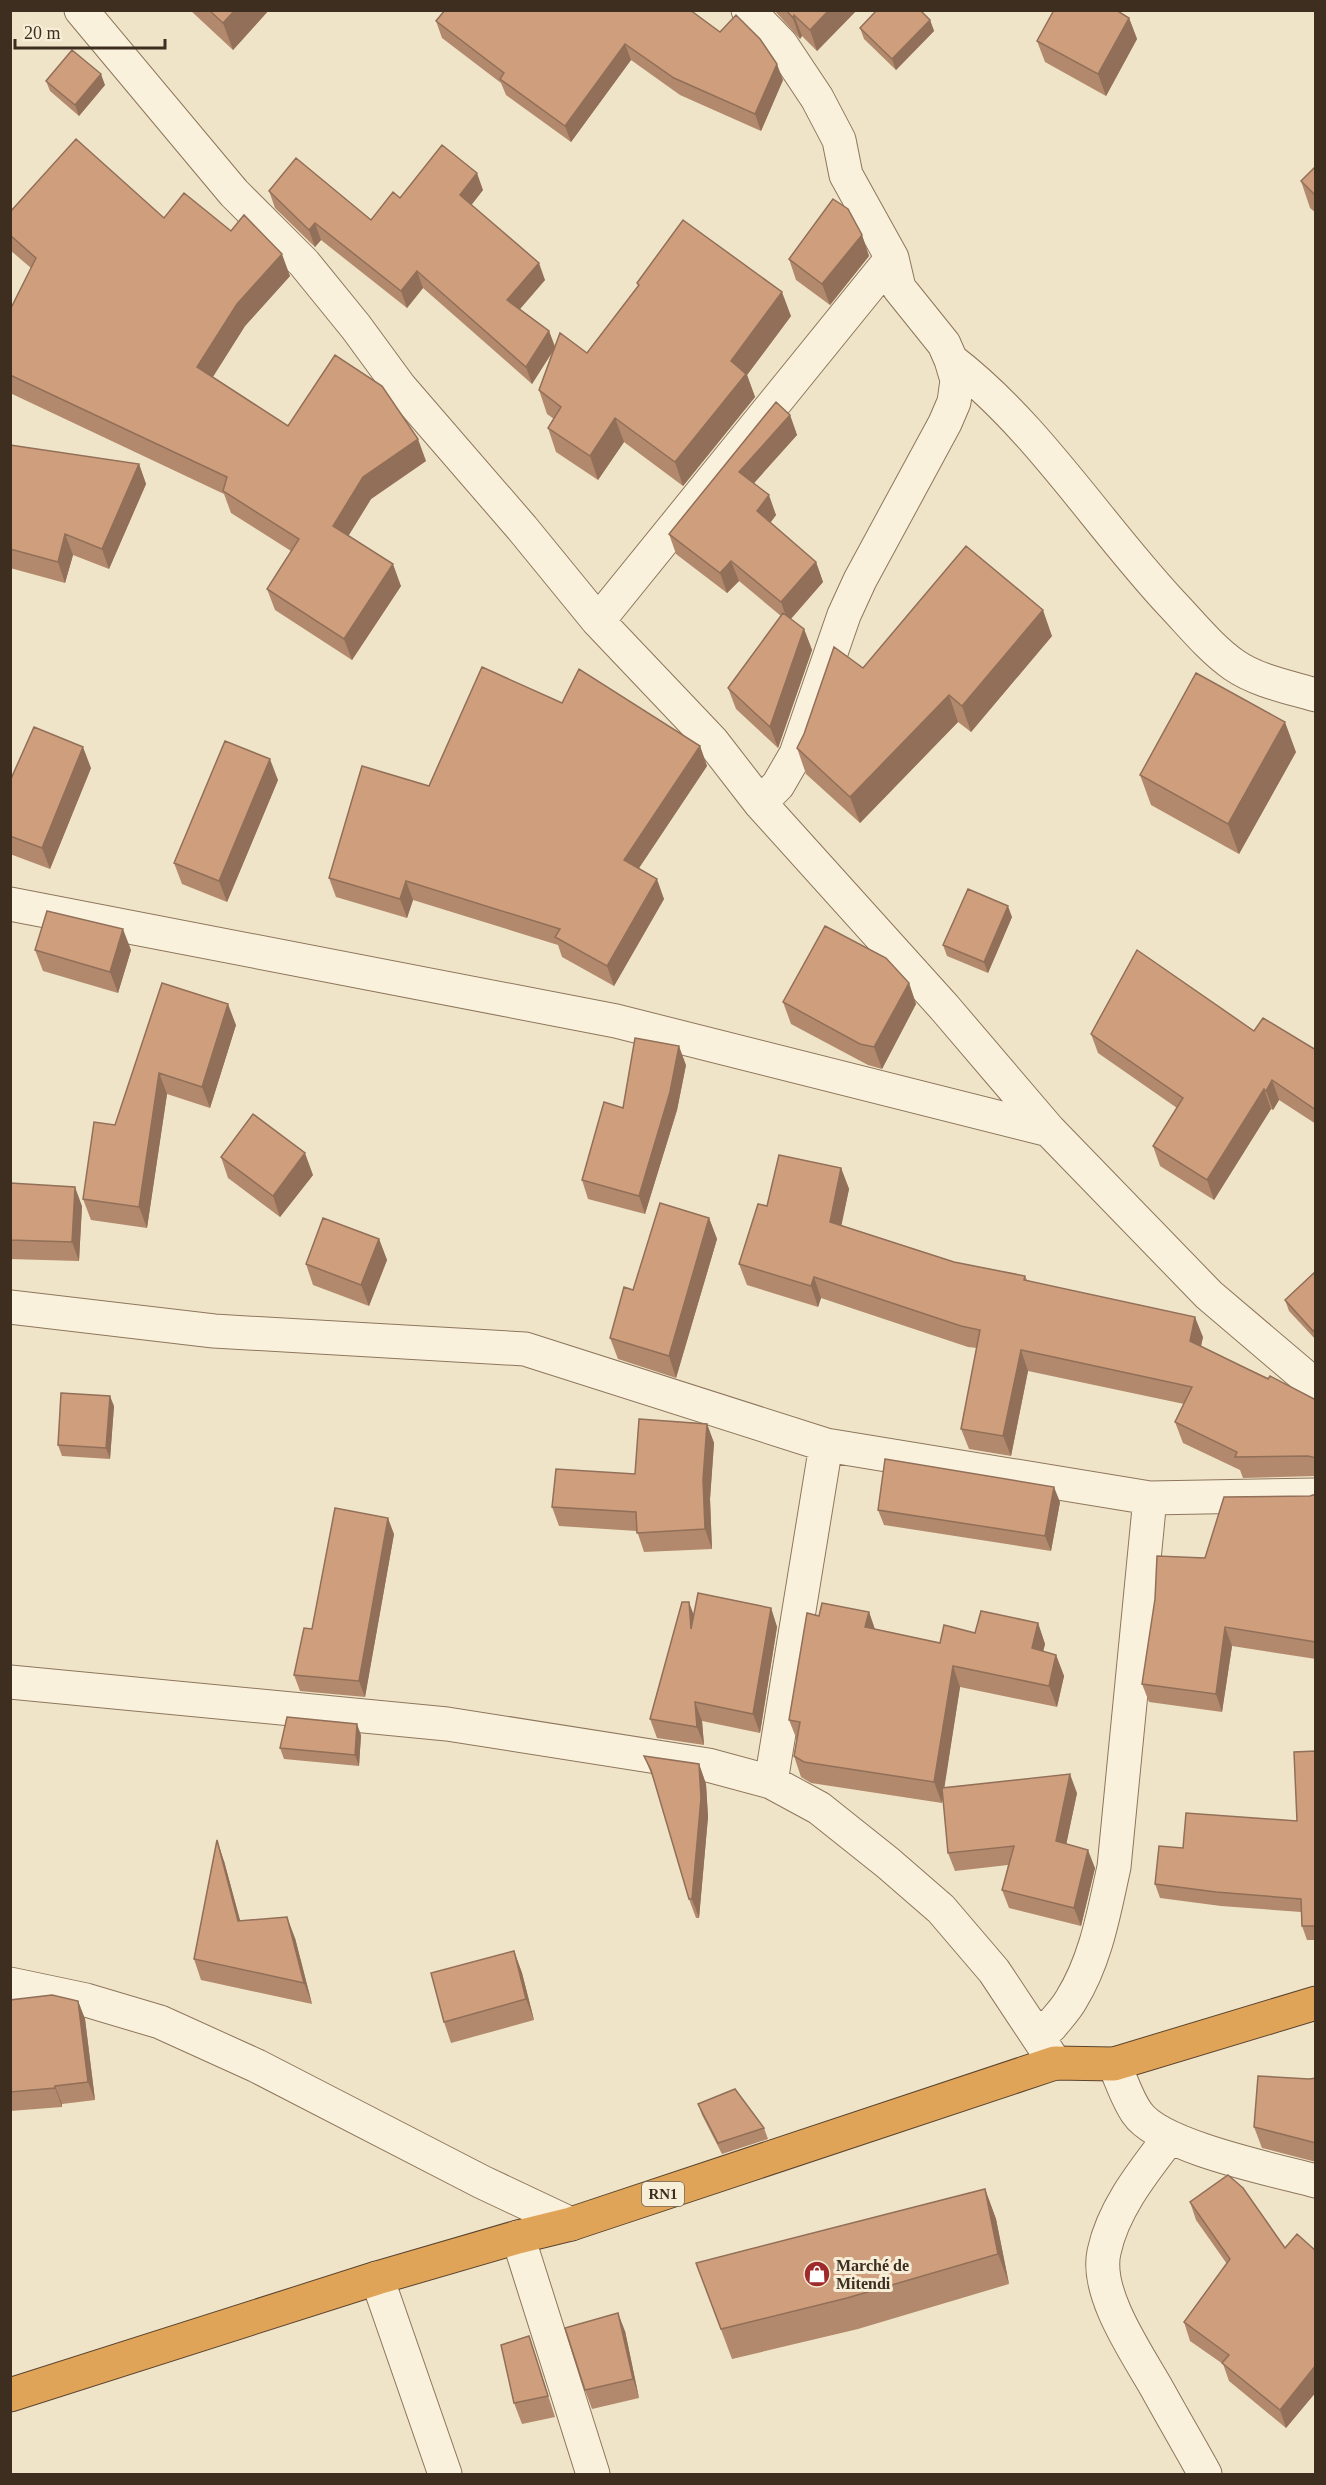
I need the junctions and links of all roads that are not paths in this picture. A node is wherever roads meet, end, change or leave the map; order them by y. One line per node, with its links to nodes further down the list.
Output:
1 (81, 10): 5 (street)
2 (748, 10): 3 (street)
3 (892, 258): 4 (street); 5 (street)
4 (951, 360): 6 (street); 7 (street)
5 (598, 621): 7 (street)
6 (1316, 695)
7 (760, 803): 9 (street)
8 (10, 904): 9 (street)
9 (1049, 1130): 11 (street)
10 (10, 1307): 12 (street)
11 (1316, 1386)
12 (826, 1445): 14 (street); 16 (street)
13 (1316, 1495): 14 (street)
14 (1150, 1498): 19 (street)
15 (10, 1682): 16 (street)
16 (771, 1782): 19 (street)
17 (10, 1984): 24 (street)
18 (1316, 2003): 21 (highway, RN1)
19 (1033, 2028): 20 (street)
20 (1055, 2063): 21 (highway, RN1); 24 (highway, RN1)
21 (1114, 2064): 22 (street)
22 (1169, 2138): 23 (street); 30 (street)
23 (1316, 2181)
24 (571, 2224): 25 (highway, RN1)
25 (518, 2237): 26 (highway, RN1); 29 (street)
26 (377, 2278): 27 (highway, RN1); 28 (street)
27 (10, 2395)
28 (445, 2475)
29 (593, 2475)
30 (1205, 2475)

